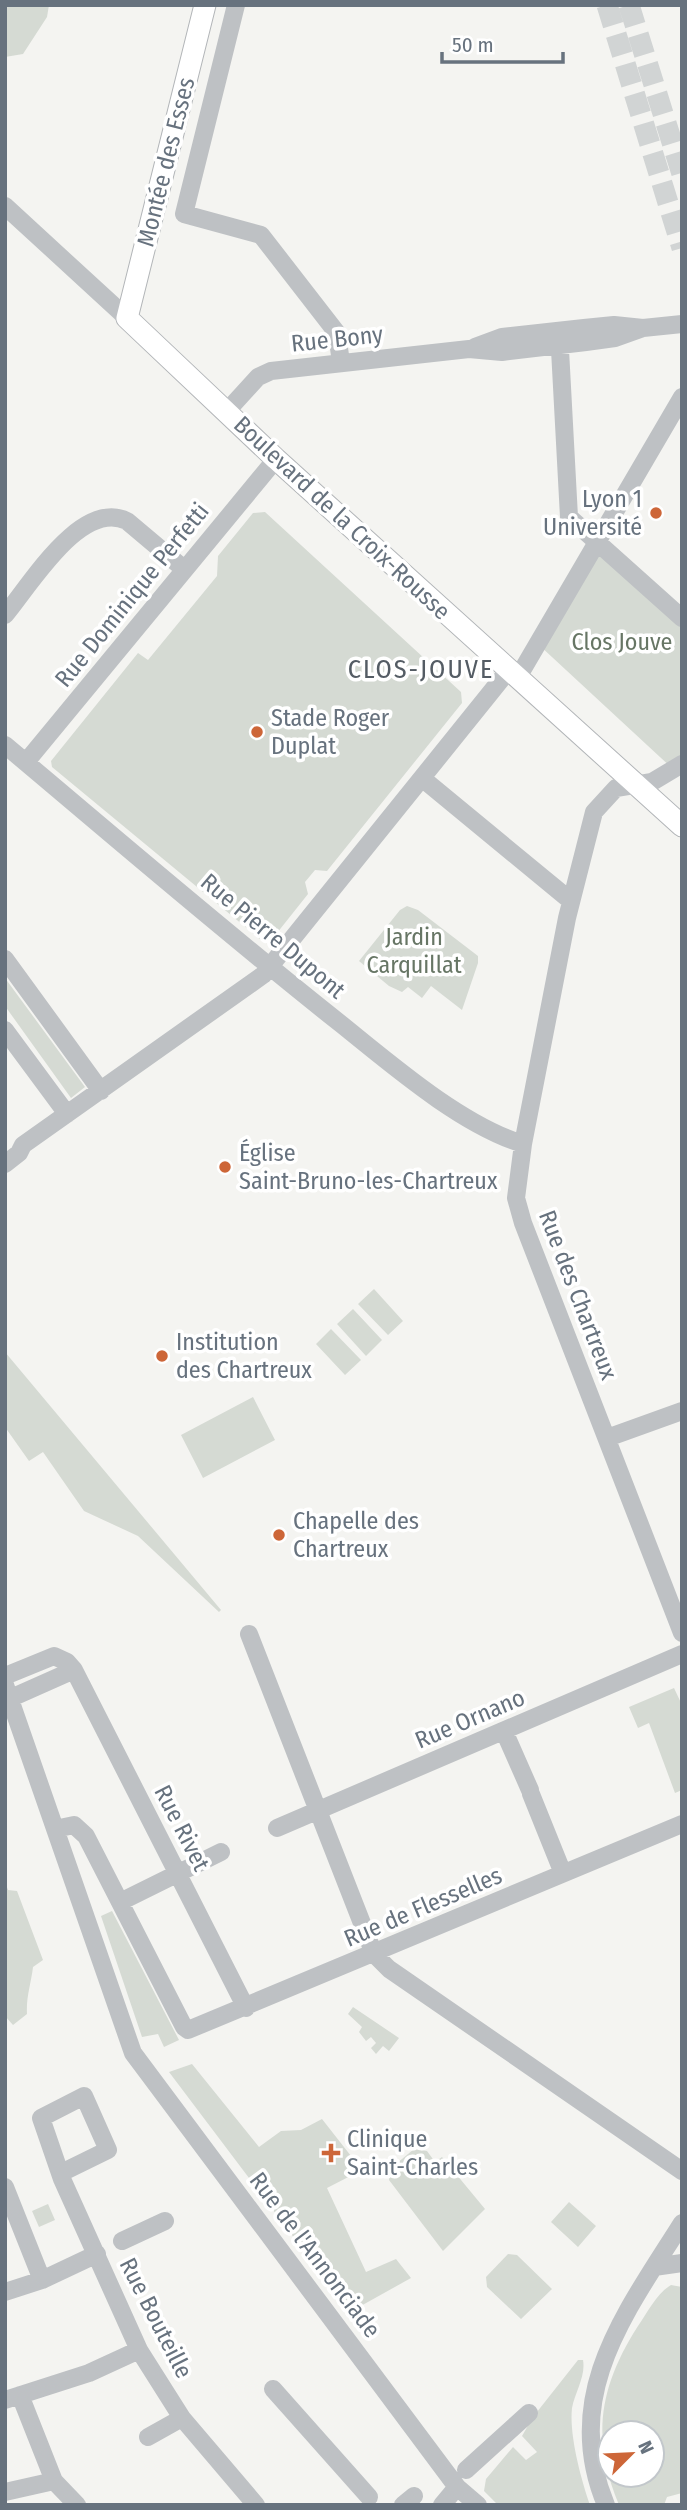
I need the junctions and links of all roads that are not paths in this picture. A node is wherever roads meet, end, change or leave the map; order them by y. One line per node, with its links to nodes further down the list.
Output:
1 (205, 5): 4 (main road, Montée des Esses)
2 (236, 5): 7 (street)
3 (5, 206): 4 (street, Boulevard de la Croix-Rousse)
4 (127, 317): 9 (main road, Boulevard de la Croix-Rousse)
5 (682, 324): 6 (street, Rue Bony)
6 (559, 338): 7 (street, Rue Bony); 11 (street)
7 (341, 363): 9 (street, Rue Bony)
8 (682, 397): 11 (street)
9 (227, 411): 10 (main road, Boulevard de la Croix-Rousse)
10 (276, 459): 12 (street, Rue Dominique Perfetti); 15 (main road, Boulevard de la Croix-Rousse)
11 (597, 541): 14 (street); 15 (street)
12 (184, 569): 13 (street); 17 (street, Rue Dominique Perfetti)
13 (5, 615)
14 (682, 618)
15 (512, 675): 19 (street); 20 (main road, Boulevard de la Croix-Rousse)
16 (5, 745): 17 (street, Rue Pierre Dupont)
17 (26, 762): 24 (street, Rue Pierre Dupont)
18 (680, 769): 20 (street, Rue des Chartreux)
19 (423, 779): 22 (street); 24 (street)
20 (638, 786): 21 (main road, Boulevard de la Croix-Rousse); 22 (street, Rue des Chartreux)
21 (682, 826)
22 (571, 901): 28 (street, Rue des Chartreux)
23 (5, 959): 26 (street)
24 (270, 967): 26 (street); 28 (street, Rue Pierre Dupont)
25 (5, 1030): 27 (street)
26 (101, 1091): 27 (street)
27 (67, 1114): 29 (street)
28 (523, 1143): 31 (street, Rue des Chartreux)
29 (5, 1164)
30 (682, 1411): 31 (street)
31 (607, 1438): 32 (street, Rue des Chartreux)
32 (682, 1633)
33 (248, 1634): 39 (street)
34 (682, 1654): 38 (street, Rue Ornano)
35 (74, 1671): 36 (street); 37 (street); 45 (street, Rue Rivet)
36 (5, 1676)
37 (8, 1691): 42 (street, Rue de l'Annonciade)
38 (504, 1731): 39 (street, Rue Ornano); 44 (street)
39 (317, 1811): 41 (street, Rue Ornano); 47 (street)
40 (682, 1824): 47 (street, Rue de Flesselles)
41 (277, 1828)
42 (55, 1829): 46 (street); 69 (street, Rue de l'Annonciade)
43 (220, 1852): 45 (street)
44 (562, 1871)
45 (177, 1874): 46 (street); 48 (street, Rue Rivet)
46 (120, 1902): 48 (street, Rue de Flesselles)
47 (374, 1954): 48 (street, Rue de Flesselles); 49 (street)
48 (246, 2008)
49 (682, 2171)
50 (61, 2173): 50 (street, Rue Bouteille); 55 (street, Rue Bouteille)
51 (5, 2187): 59 (street)
52 (165, 2221): 54 (street)
53 (682, 2223): 57 (street)
54 (122, 2241)
55 (97, 2254): 59 (street); 61 (street, Rue Bouteille)
56 (682, 2263): 57 (street)
57 (654, 2267): 58 (street); 76 (street)
58 (682, 2273)
59 (42, 2280): 60 (street)
60 (5, 2292)
61 (139, 2350): 63 (street); 65 (street, Rue Bouteille)
62 (272, 2389): 71 (street)
63 (13, 2397): 68 (street)
64 (528, 2413): 67 (street)
65 (183, 2418): 66 (street); 73 (street, Rue Bouteille)
66 (148, 2437)
67 (466, 2470)
68 (54, 2481): 70 (street); 72 (street)
69 (457, 2487): 74 (street); 75 (street, Rue de l'Annonciade)
70 (5, 2492)
71 (369, 2497)
72 (77, 2505)
73 (256, 2505)
74 (442, 2505)
75 (478, 2505)
76 (607, 2505)

